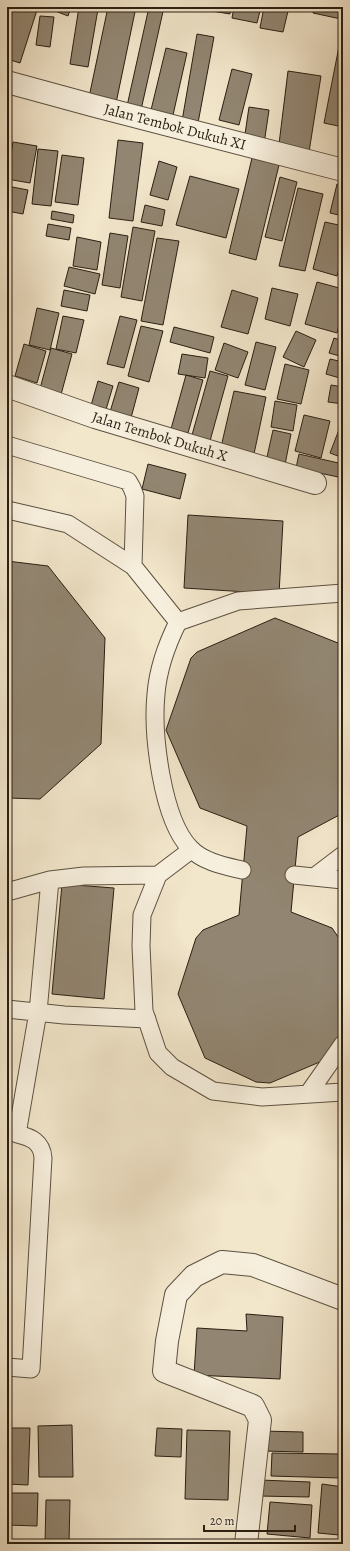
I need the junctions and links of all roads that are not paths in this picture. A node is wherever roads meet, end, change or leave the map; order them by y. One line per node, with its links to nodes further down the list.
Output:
1 (7, 82): 2 (street, Jalan Tembok Dukuh XI)
2 (343, 170)
3 (7, 386): 5 (street, Jalan Tembok Dukuh X)
4 (7, 445): 7 (lane)
5 (315, 483)
6 (7, 512): 7 (lane)
7 (133, 566): 9 (lane)
8 (343, 593): 9 (lane)
9 (178, 622): 10 (lane)
10 (191, 850): 12 (lane); 13 (lane)
11 (343, 854): 15 (lane)
12 (242, 870)
13 (158, 875): 16 (lane); 21 (lane)
14 (294, 875): 15 (lane)
15 (314, 877): 17 (lane)
16 (50, 880): 18 (lane); 20 (lane)
17 (343, 880)
18 (7, 892)
19 (7, 1009): 20 (lane)
20 (38, 1012): 21 (lane); 26 (lane)
21 (147, 1019): 24 (lane)
22 (343, 1044): 24 (lane)
23 (343, 1092): 24 (lane)
24 (308, 1094)
25 (343, 1299): 27 (street)
26 (7, 1367)
27 (246, 1544)

